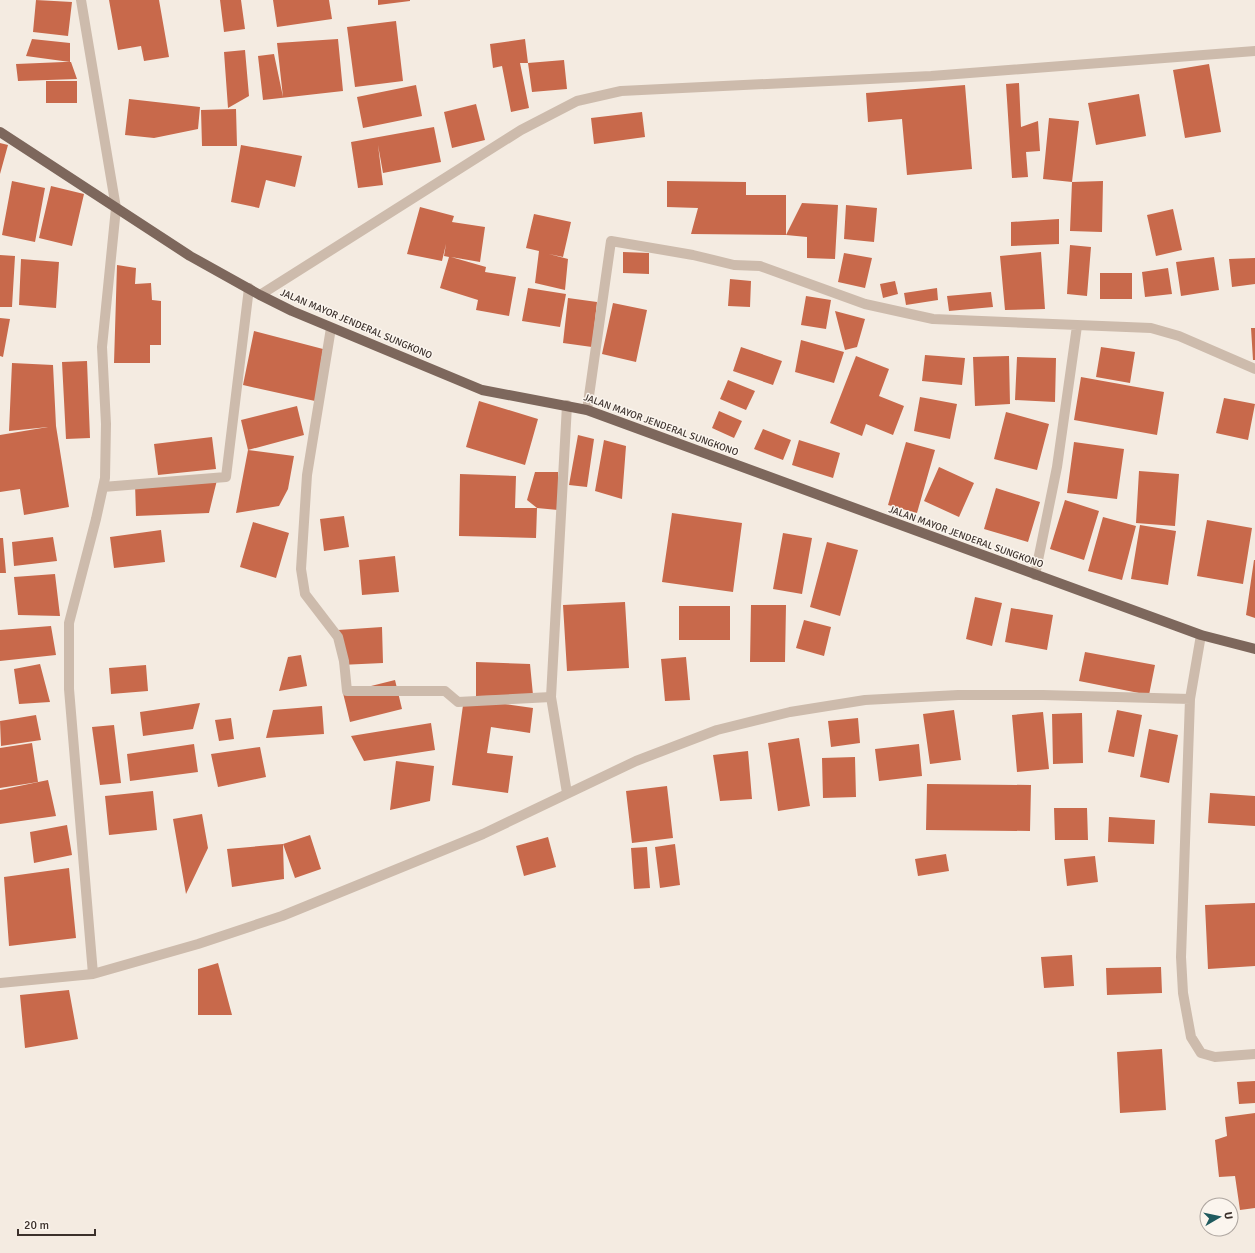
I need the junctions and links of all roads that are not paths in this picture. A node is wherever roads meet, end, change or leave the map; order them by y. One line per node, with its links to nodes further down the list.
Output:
1 (81, 0): 4 (street)
2 (1255, 51): 6 (street)
3 (0, 132): 4 (main road, JALAN MAYOR JENDERAL SUNGKONO)
4 (116, 208): 5 (main road, JALAN MAYOR JENDERAL SUNGKONO); 12 (street)
5 (249, 288): 6 (main road, JALAN MAYOR JENDERAL SUNGKONO); 12 (street)
6 (260, 295): 8 (main road, JALAN MAYOR JENDERAL SUNGKONO)
7 (1077, 326): 9 (street); 11 (street); 13 (street)
8 (331, 328): 10 (main road, JALAN MAYOR JENDERAL SUNGKONO); 16 (street)
9 (1255, 369)
10 (567, 405): 11 (main road, JALAN MAYOR JENDERAL SUNGKONO); 16 (street)
11 (587, 410): 13 (main road, JALAN MAYOR JENDERAL SUNGKONO)
12 (103, 486): 19 (street)
13 (1035, 575): 14 (main road, JALAN MAYOR JENDERAL SUNGKONO)
14 (1201, 635): 15 (main road, JALAN MAYOR JENDERAL SUNGKONO); 17 (street)
15 (1255, 649)
16 (551, 697): 18 (street)
17 (1190, 699): 18 (street); 21 (street)
18 (567, 794): 19 (street)
19 (92, 974): 20 (street)
20 (0, 982)
21 (1255, 1054)

